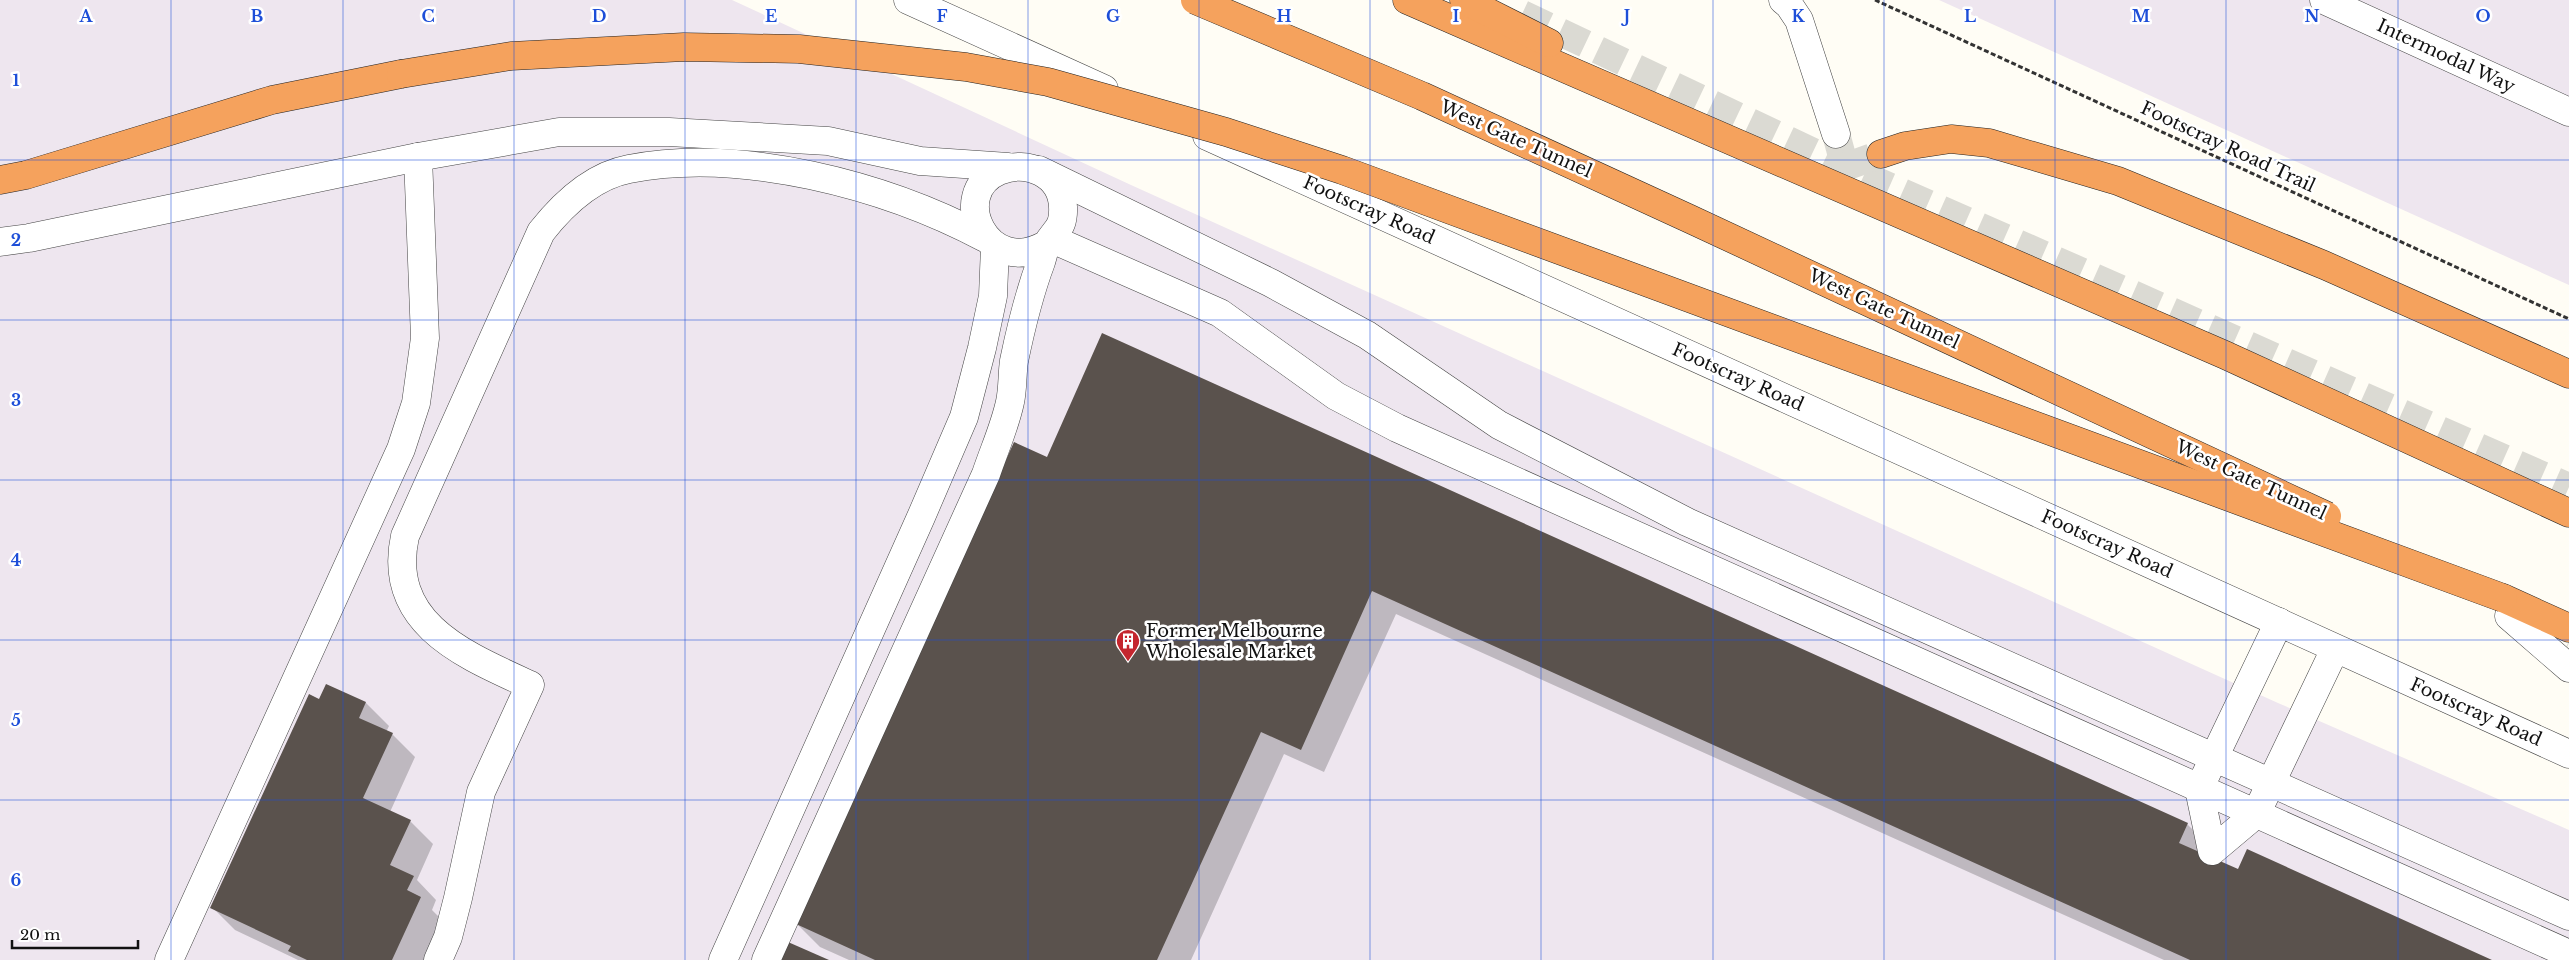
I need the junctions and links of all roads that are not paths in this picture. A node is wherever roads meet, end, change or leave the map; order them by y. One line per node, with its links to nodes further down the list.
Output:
1 (908, 0): 21 (street, Footscray Road)
2 (1195, 0): 20 (highway, West Gate Tunnel, bridge)
3 (1407, 0): 14 (highway)
4 (1464, 0): 14 (highway)
5 (1783, 0): 8 (street)
6 (2324, 0): 7 (street, Intermodal Way)
7 (2569, 112)
8 (1836, 134)
9 (1881, 154): 18 (highway)
10 (418, 157): 11 (street); 15 (street); 32 (street)
11 (1008, 167): 12 (street); 16 (street)
12 (1039, 170): 17 (street); 26 (street)
13 (0, 180): 20 (highway, bridge)
14 (1825, 182): 19 (highway)
15 (0, 242)
16 (990, 242): 17 (street); 33 (street); 34 (street)
17 (1050, 242): 28 (street); 35 (street)
18 (2569, 374)
19 (2569, 513)
20 (2506, 607): 22 (highway, West Gate Tunnel); 24 (street)
21 (2279, 622): 23 (street, Footscray Road); 26 (street)
22 (2569, 628)
23 (2335, 649): 25 (street, Footscray Road); 27 (street)
24 (2569, 668)
25 (2569, 754)
26 (2215, 758): 27 (street); 28 (street)
27 (2271, 783): 29 (street); 30 (street)
28 (2199, 789): 29 (street); 29 (street)
29 (2256, 814): 31 (street)
30 (2569, 916)
31 (2569, 954)
32 (169, 960)
33 (438, 960)
34 (723, 960)
35 (766, 960)

